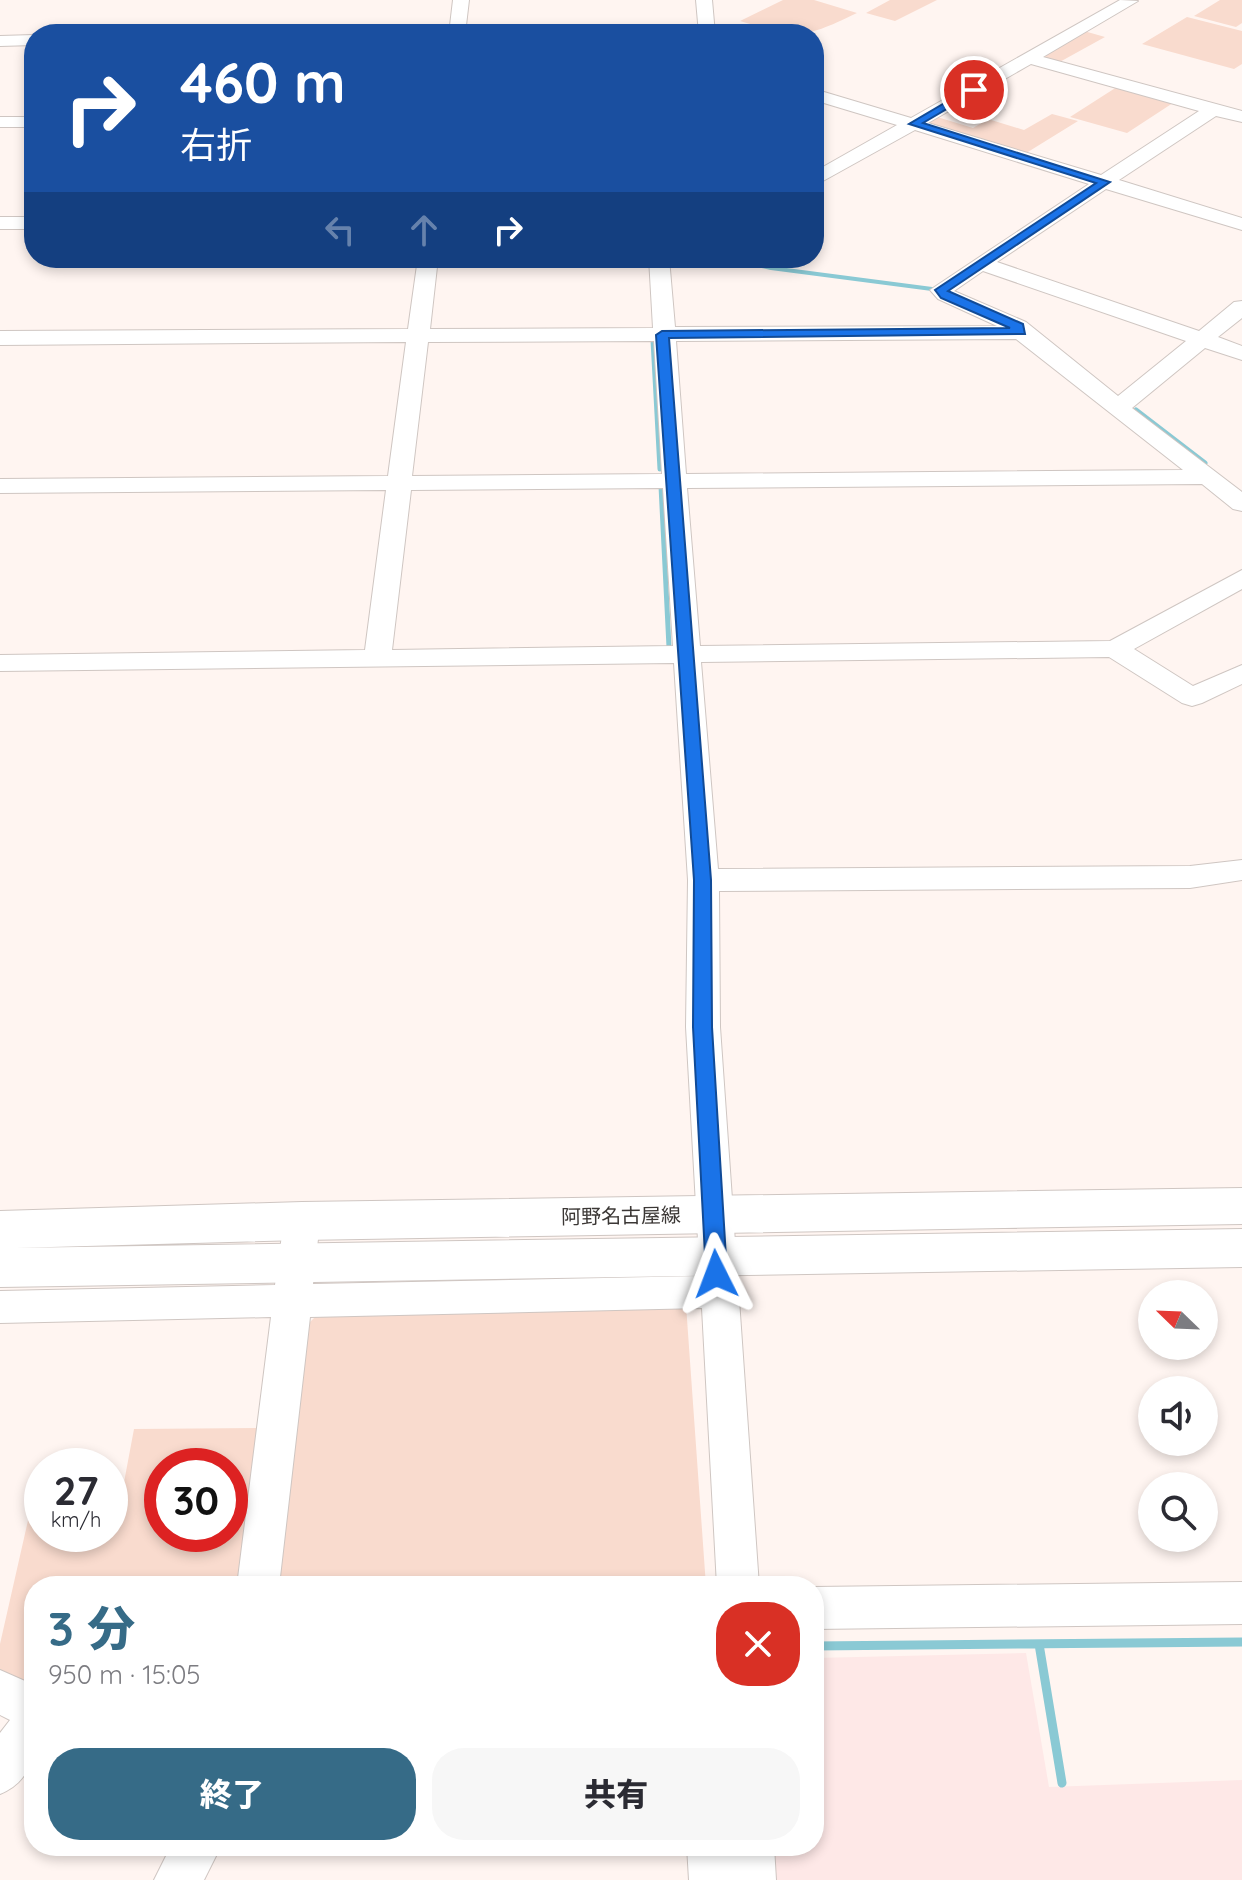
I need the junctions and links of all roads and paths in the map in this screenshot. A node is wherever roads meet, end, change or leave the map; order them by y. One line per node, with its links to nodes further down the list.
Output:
1 (461, 0): 4 (street)
2 (704, 0): 5 (street)
3 (1130, 1): 8 (street)
4 (458, 24)
5 (706, 24)
6 (24, 40): 7 (street)
7 (0, 41)
8 (1030, 59): 10 (street); 14 (street)
9 (824, 97): 14 (street)
10 (1214, 109): 11 (street); 16 (street)
11 (1242, 117)
12 (0, 122): 13 (street)
13 (24, 122)
14 (914, 124): 15 (street); 16 (street)
15 (824, 174)
16 (1105, 182): 19 (street); 20 (street)
17 (0, 220): 18 (street)
18 (24, 220)
19 (1242, 224)
20 (982, 264): 24 (street); 28 (street)
21 (427, 268): 25 (street)
22 (664, 268): 26 (street)
23 (1242, 307): 28 (street)
24 (1021, 332): 26 (street); 30 (street)
25 (418, 335): 26 (street); 27 (street); 34 (street)
26 (662, 335): 33 (street)
27 (0, 338)
28 (1202, 339): 29 (street); 30 (street)
29 (1242, 353)
30 (1119, 407): 31 (street)
31 (1202, 473): 33 (street); 36 (street)
32 (0, 477): 34 (street)
33 (673, 477): 34 (street); 39 (street)
34 (398, 479): 35 (street); 40 (street)
35 (0, 486)
36 (1242, 504)
37 (1242, 578): 38 (street)
38 (1115, 649): 39 (street); 42 (street)
39 (686, 654): 40 (street); 44 (street)
40 (377, 660): 41 (street)
41 (0, 663)
42 (1242, 673)
43 (1242, 870): 44 (street)
44 (703, 880): 48 (street)
45 (1242, 1206): 48 (main road, 阿野名古屋線)
46 (0, 1230): 49 (main road, 阿野名古屋線)
47 (1242, 1248): 48 (main road, 阿野名古屋線)
48 (715, 1254): 49 (main road, 阿野名古屋線); 53 (street)
49 (297, 1261): 50 (main road, 阿野名古屋線); 51 (street); 52 (street)
50 (0, 1268)
51 (0, 1307)
52 (259, 1576)
53 (737, 1576)
54 (1242, 1603): 55 (street)
55 (824, 1608)
56 (0, 1692): 57 (street)
57 (24, 1703)
58 (24, 1738): 59 (street)
59 (0, 1771)
60 (191, 1856): 63 (street)
61 (712, 1856): 64 (street)
62 (751, 1856): 65 (street)
63 (178, 1880)
64 (713, 1880)
65 (752, 1880)

